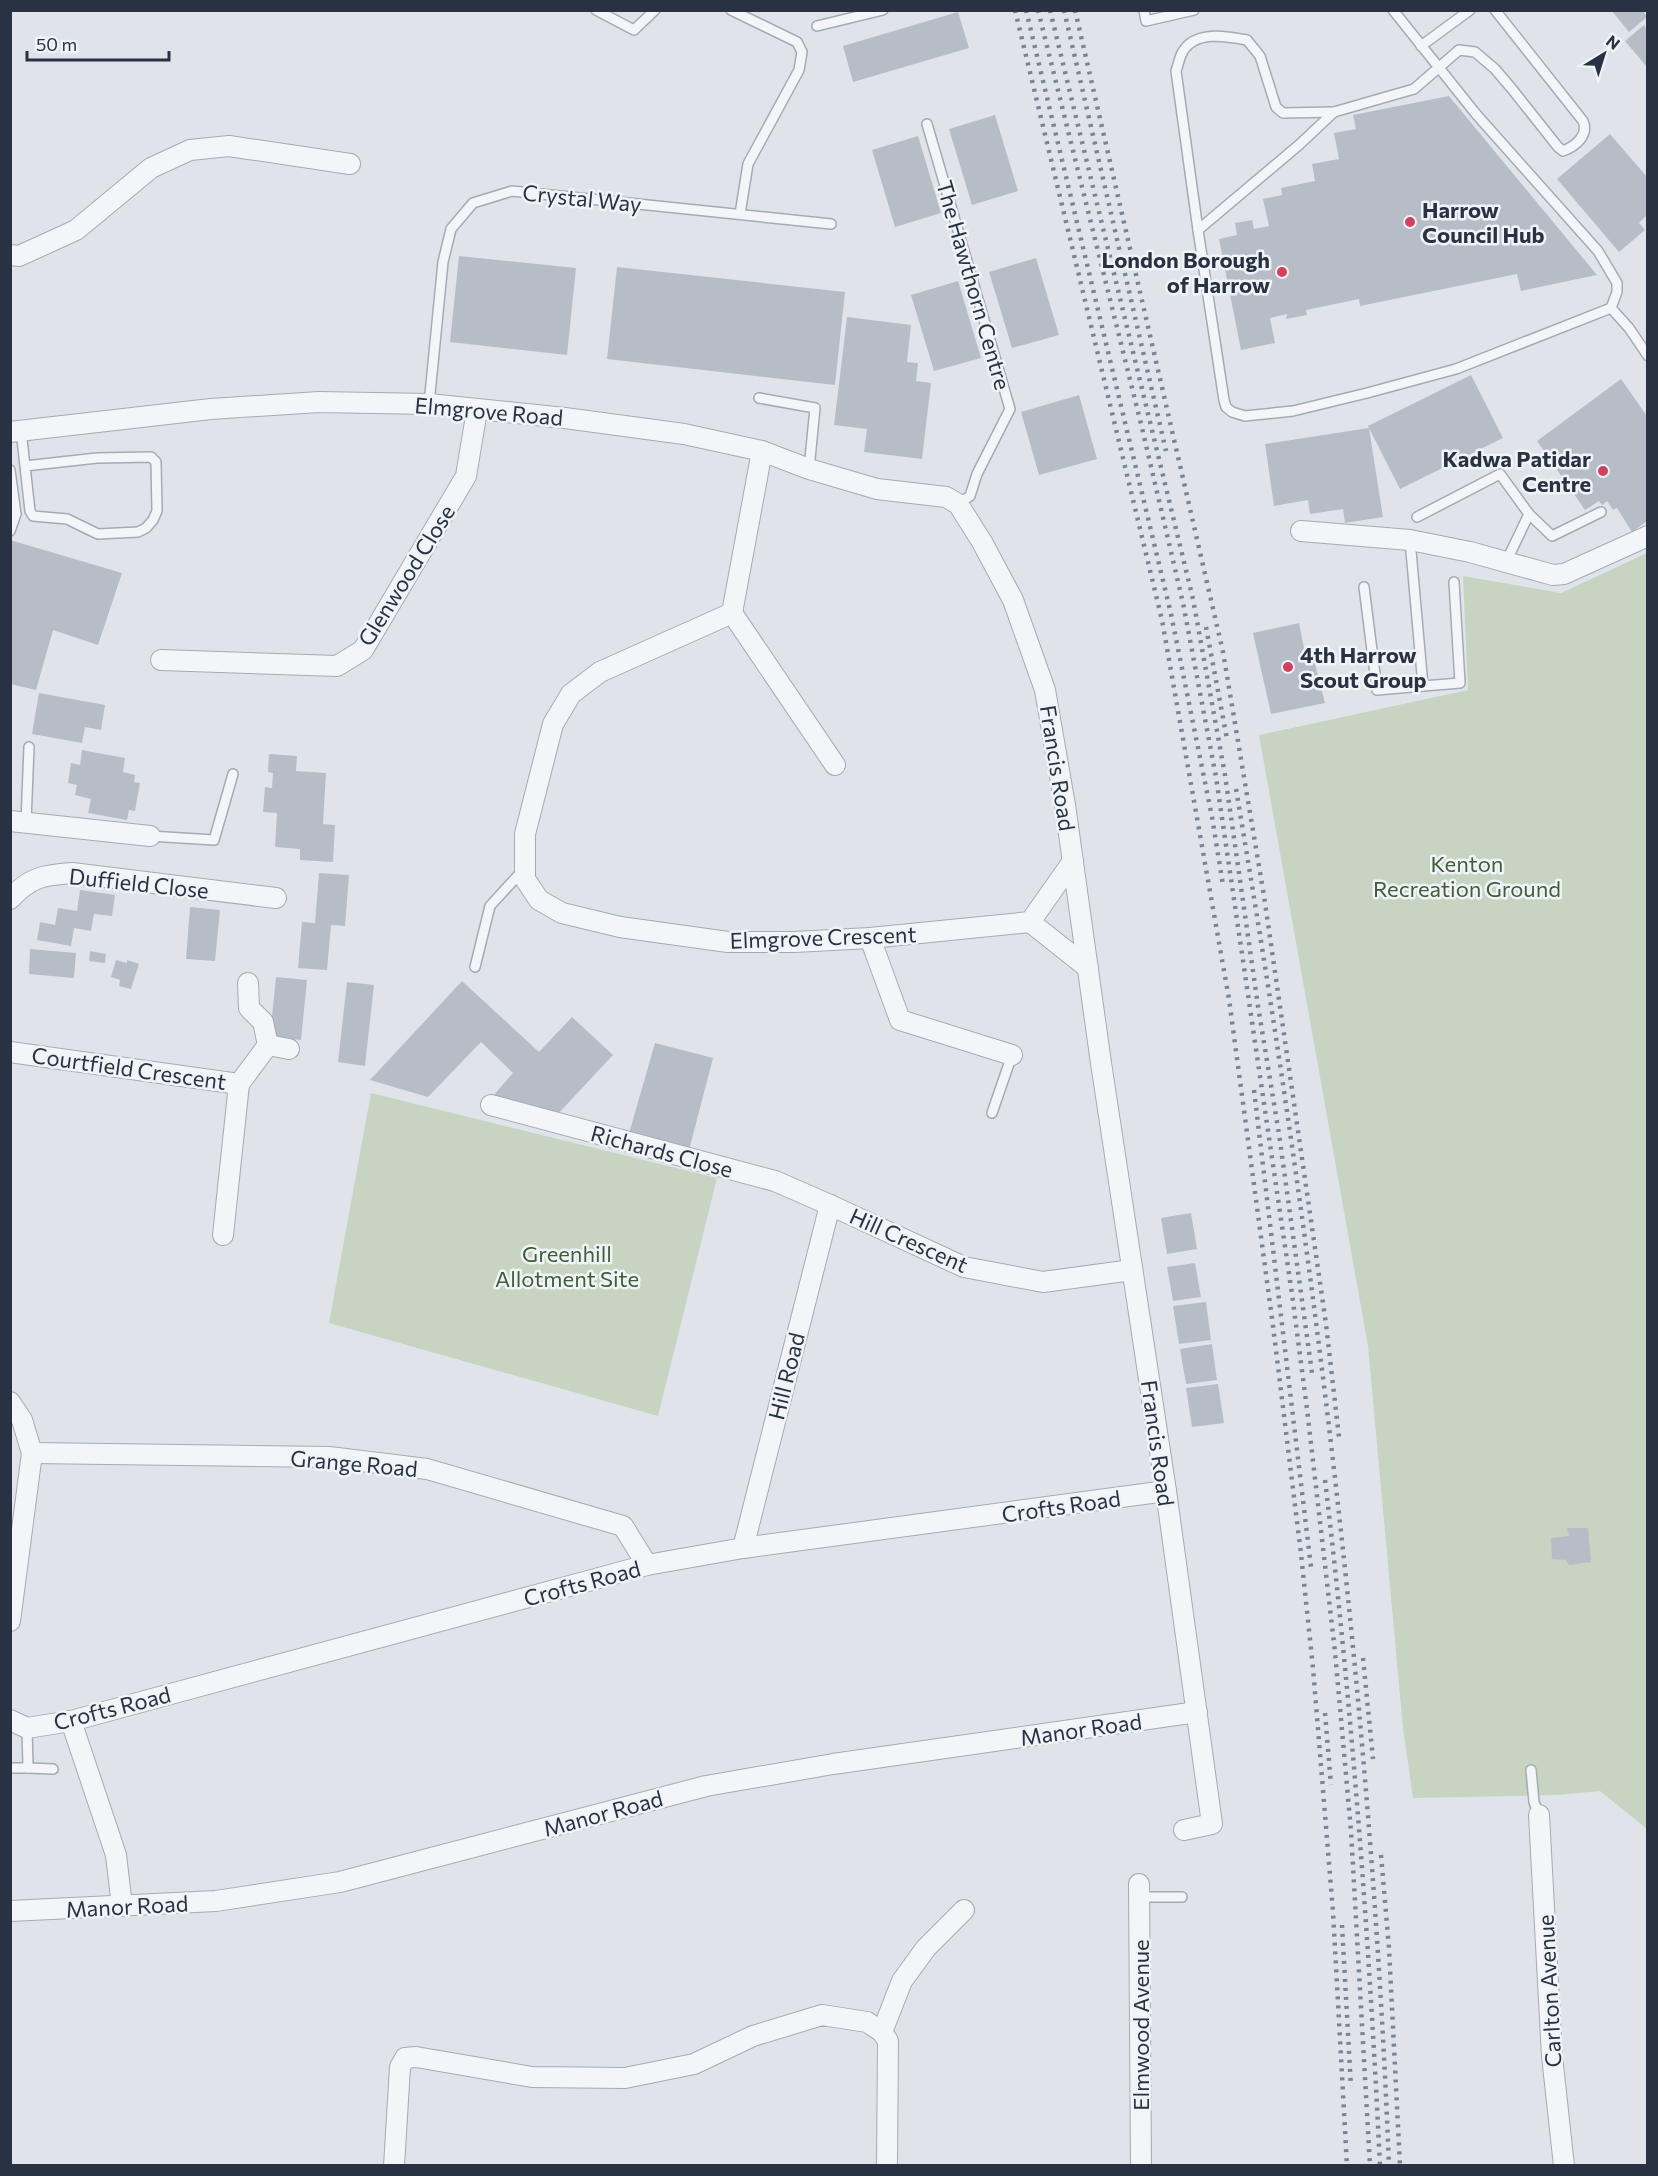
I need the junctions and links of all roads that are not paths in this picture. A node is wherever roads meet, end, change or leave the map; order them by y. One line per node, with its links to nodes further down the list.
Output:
1 (596, 10): 2 (lane)
2 (655, 10)
3 (731, 10): 16 (lane)
4 (1144, 10): 5 (lane)
5 (1194, 10)
6 (1393, 10): 11 (lane)
7 (1470, 10): 11 (lane)
8 (1495, 10): 12 (lane)
9 (877, 11): 10 (lane)
10 (817, 26)
11 (1421, 46): 12 (lane)
12 (1439, 67): 13 (lane); 20 (lane)
13 (1334, 112): 18 (lane); 18 (lane)
14 (927, 124): 30 (lane, The Hawthorn Centre)
15 (350, 164): 19 (street)
16 (740, 214): 17 (lane, Crystal Way); 23 (lane, Crystal Way)
17 (831, 224)
18 (1198, 230): 20 (lane)
19 (10, 255)
20 (1611, 308): 21 (lane)
21 (1647, 356)
22 (759, 398): 28 (lane)
23 (429, 404): 24 (street, Elmgrove Road); 25 (street, Elmgrove Road)
24 (477, 410): 26 (street, Elmgrove Road); 42 (street, Glenwood Close)
25 (16, 431): 27 (lane)
26 (762, 451): 28 (street, Elmgrove Road); 41 (street)
27 (25, 466): 27 (lane)
28 (810, 469): 30 (street, Elmgrove Road)
29 (10, 470): 34 (lane)
30 (958, 504): 49 (street, Francis Road)
31 (1601, 512): 32 (lane)
32 (1529, 514): 33 (lane); 38 (lane)
33 (1417, 517)
34 (10, 531)
35 (1301, 531): 37 (street)
36 (1647, 536): 38 (street)
37 (1410, 540): 38 (street); 43 (lane)
38 (1506, 562)
39 (1454, 582): 43 (lane)
40 (1364, 587): 43 (lane)
41 (732, 613): 45 (street); 50 (street, Elmgrove Crescent)
42 (161, 660)
43 (1423, 686)
44 (29, 747): 47 (lane)
45 (835, 765)
46 (233, 774): 48 (lane)
47 (18, 821): 48 (street)
48 (150, 836)
49 (1072, 861): 53 (street); 56 (street, Francis Road)
50 (525, 868): 54 (street, Elmgrove Crescent); 55 (lane)
51 (276, 898): 52 (street, Duffield Close)
52 (10, 899)
53 (1030, 922): 54 (street, Elmgrove Crescent); 56 (street)
54 (870, 938): 61 (street)
55 (475, 967)
56 (1088, 968): 67 (street, Francis Road)
57 (248, 983): 58 (street)
58 (268, 1045): 59 (street); 62 (street)
59 (289, 1049)
60 (10, 1052): 62 (street, Courtfield Crescent)
61 (1012, 1054): 64 (lane)
62 (239, 1084): 66 (street, Courtfield Crescent)
63 (491, 1105): 65 (street, Richards Close)
64 (992, 1113)
65 (830, 1205): 67 (street, Hill Crescent); 71 (street, Hill Road)
66 (223, 1235)
67 (1132, 1270): 70 (street, Francis Road)
68 (10, 1402): 69 (street)
69 (32, 1453): 72 (street, Grange Road); 73 (street)
70 (1166, 1491): 71 (street, Crofts Road); 74 (street, Francis Road)
71 (743, 1548): 72 (street, Crofts Road)
72 (648, 1565): 75 (street, Crofts Road)
73 (11, 1611)
74 (1197, 1712): 82 (street, Francis Road); 85 (street, Manor Road)
75 (71, 1721): 76 (street, Crofts Road); 85 (street)
76 (19, 1724): 78 (lane)
77 (10, 1768): 78 (lane)
78 (28, 1768): 79 (lane)
79 (53, 1769)
80 (1531, 1770): 81 (lane)
81 (1539, 1815): 92 (street, Carlton Avenue)
82 (1184, 1830)
83 (1139, 1891): 84 (lane); 91 (street, Elmwood Avenue)
84 (1182, 1897)
85 (122, 1906): 87 (street, Manor Road)
86 (964, 1910): 88 (street)
87 (10, 1911)
88 (882, 2032): 89 (street); 90 (street)
89 (394, 2166)
90 (887, 2166)
91 (1141, 2166)
92 (1564, 2166)

